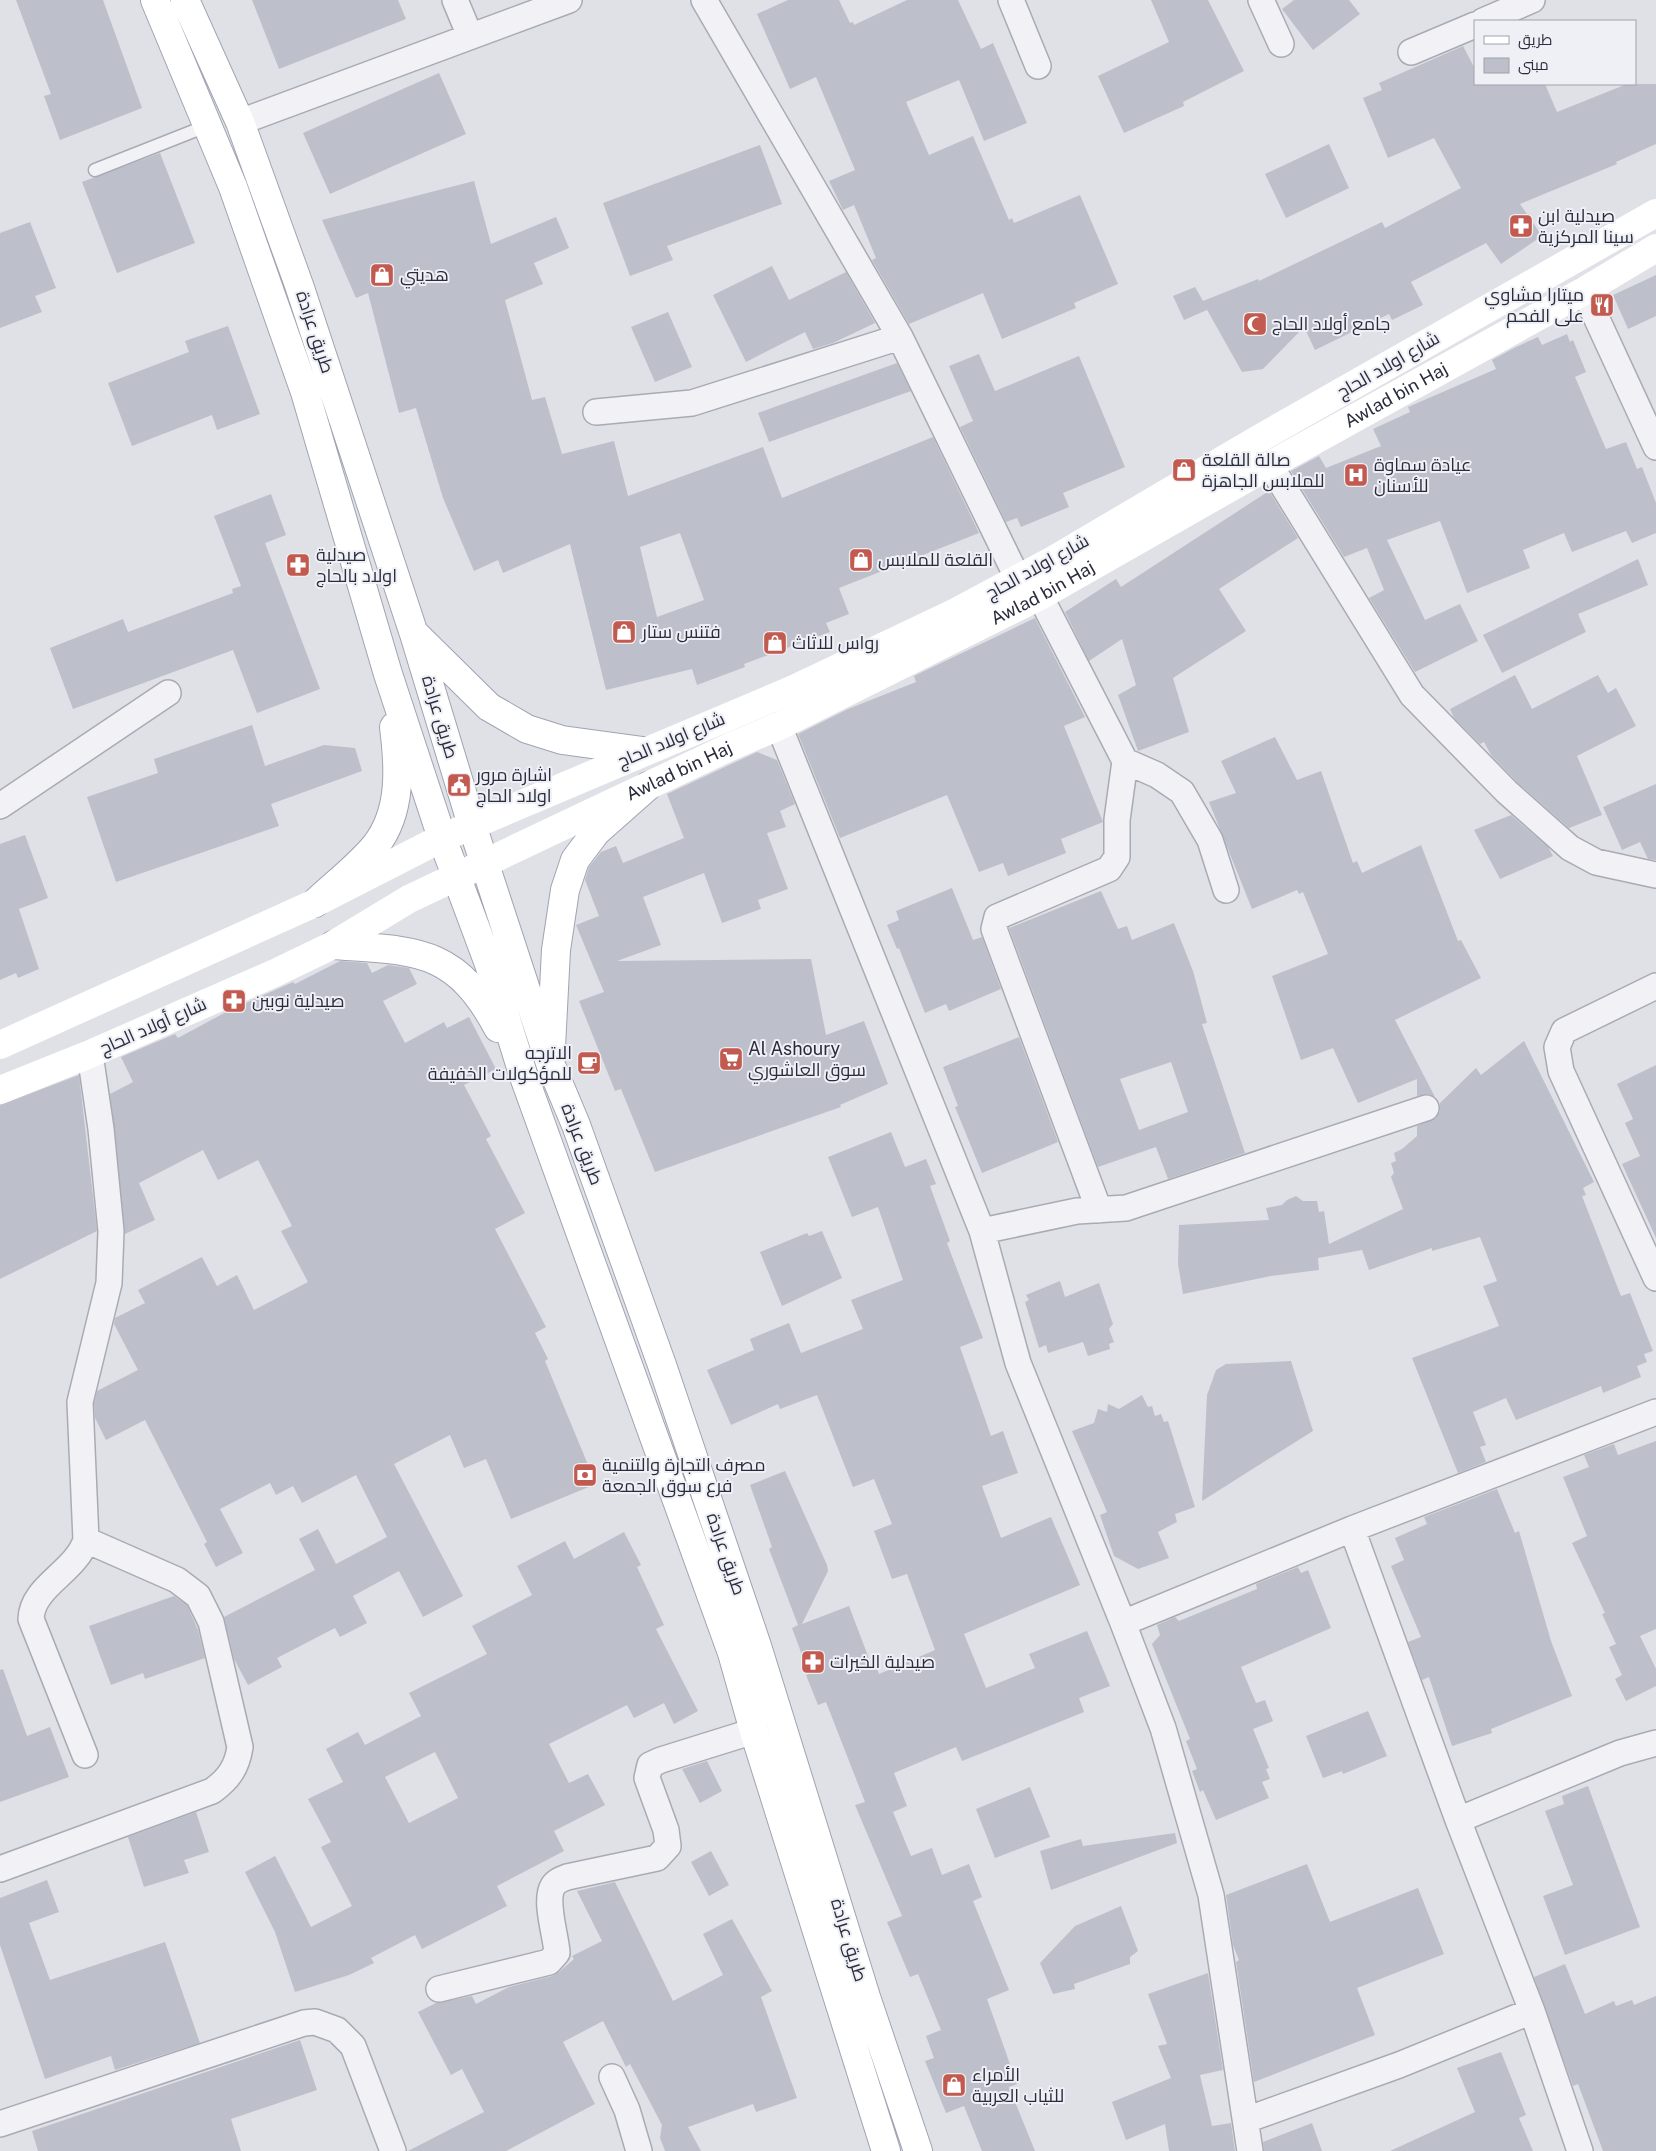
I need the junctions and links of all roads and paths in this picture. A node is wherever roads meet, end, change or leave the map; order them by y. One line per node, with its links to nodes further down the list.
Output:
1 (155, 0): 16 (main road, طريق عرادة)
2 (185, 0): 15 (main road, طريق عرادة)
3 (455, 0): 11 (street)
4 (569, 0): 11 (street)
5 (704, 0): 21 (street)
6 (1011, 0): 14 (street)
7 (1261, 0): 12 (street)
8 (1532, 0): 9 (street)
9 (1485, 20)
10 (1474, 25): 13 (street)
11 (470, 36): 15 (street)
12 (1281, 44)
13 (1411, 52)
14 (1038, 66)
15 (240, 122): 27 (main road, طريق عرادة)
16 (209, 125): 17 (lane); 28 (main road, طريق عرادة)
17 (95, 170)
18 (1656, 213): 25 (main road, شارع اولاد الحاج)
19 (1656, 248): 20 (main road, Awlad bin Haj)
20 (1584, 291): 23 (street); 24 (main road, Awlad bin Haj)
21 (900, 337): 22 (street); 25 (street)
22 (596, 412)
23 (1656, 447)
24 (1270, 465): 26 (main road, Awlad bin Haj); 38 (street)
25 (1018, 579): 31 (main road, شارع اولاد الحاج)
26 (1040, 596): 30 (main road, Awlad bin Haj); 32 (street)
27 (414, 634): 31 (main road); 35 (main road, طريق عرادة)
28 (388, 674): 36 (main road, طريق عرادة); 42 (main road)
29 (168, 693): 34 (street)
30 (779, 726): 33 (main road, Awlad bin Haj); 52 (street)
31 (643, 751): 35 (main road, شارع اولاد الحاج)
32 (1125, 761): 40 (street); 51 (street)
33 (648, 786): 37 (main road, Awlad bin Haj); 47 (main road)
34 (0, 806)
35 (472, 825): 36 (main road, شارع اولاد الحاج); 37 (main road, طريق عرادة)
36 (442, 838): 39 (main road, طريق عرادة); 42 (main road, شارع اولاد الحاج)
37 (485, 863): 39 (main road, Awlad bin Haj); 47 (main road, طريق عرادة)
38 (1656, 875)
39 (456, 876): 41 (main road, Awlad bin Haj); 48 (main road, طريق عرادة)
40 (1226, 890)
41 (409, 899): 43 (main road, شارع أولاد الحاج)
42 (315, 902): 45 (main road)
43 (333, 945): 46 (main road, شارع أولاد الحاج); 48 (main road)
44 (1656, 986): 53 (street)
45 (0, 1045)
46 (90, 1054): 49 (main road, شارع أولاد الحاج); 56 (street)
47 (550, 1063): 71 (main road, طريق عرادة)
48 (524, 1074): 58 (main road, طريق عرادة)
49 (0, 1090)
50 (1426, 1108): 51 (street)
51 (1099, 1210): 52 (street)
52 (982, 1231): 57 (street)
53 (1656, 1278)
54 (1656, 1412): 55 (street)
55 (1352, 1529): 57 (street); 61 (street)
56 (86, 1540): 60 (street); 62 (street)
57 (1123, 1623): 66 (street)
58 (754, 1731): 63 (street); 70 (main road, طريق عرادة)
59 (1656, 1743): 61 (street)
60 (85, 1755)
61 (1458, 1820): 64 (street)
62 (0, 1869)
63 (439, 1989)
64 (1532, 2012): 66 (street); 73 (street)
65 (612, 2077): 69 (street)
66 (1246, 2120): 72 (street)
67 (0, 2124): 68 (street)
68 (393, 2151)
69 (639, 2151)
70 (886, 2151)
71 (918, 2151)
72 (1250, 2151)
73 (1580, 2151)

